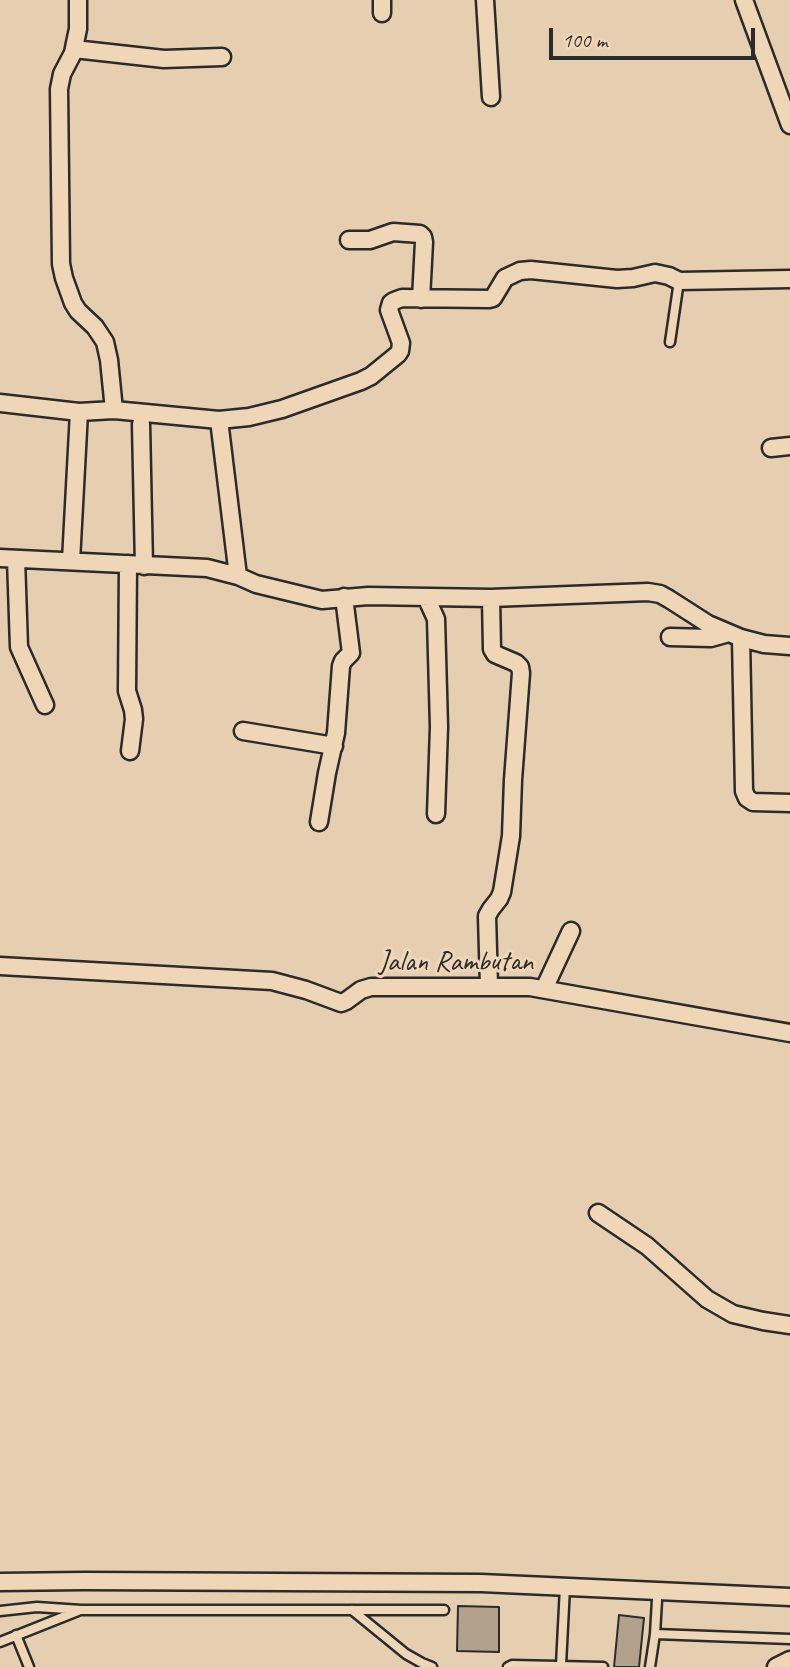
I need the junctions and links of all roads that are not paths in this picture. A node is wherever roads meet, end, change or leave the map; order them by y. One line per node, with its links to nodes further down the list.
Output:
1 (78, 0): 4 (street)
2 (485, 0): 6 (street)
3 (744, 0): 7 (street)
4 (74, 49): 5 (street); 14 (street)
5 (222, 57)
6 (491, 97)
7 (790, 125)
8 (349, 240): 11 (street)
9 (790, 279): 10 (street)
10 (679, 281): 11 (street); 12 (lane)
11 (421, 299): 16 (street)
12 (670, 342)
13 (0, 403): 15 (street)
14 (114, 410): 15 (street); 16 (street)
15 (79, 412): 21 (street)
16 (219, 420): 23 (street)
17 (141, 424): 22 (street)
18 (790, 446): 19 (street)
19 (771, 448)
20 (8, 559): 21 (street); 30 (street)
21 (71, 561): 22 (street)
22 (136, 565): 23 (street); 33 (street)
23 (238, 576): 24 (street)
24 (344, 597): 25 (street); 32 (street)
25 (426, 597): 26 (street); 35 (street)
26 (491, 598): 27 (street); 39 (street)
27 (735, 636): 28 (street); 29 (street); 34 (street)
28 (670, 637)
29 (790, 646)
30 (45, 705)
31 (243, 731): 32 (street)
32 (334, 746): 36 (street)
33 (130, 751)
34 (790, 803)
35 (436, 814)
36 (319, 822)
37 (571, 931): 40 (street)
38 (0, 966): 39 (street, Jalan Rambutan)
39 (489, 986): 40 (street, Jalan Rambutan)
40 (544, 989): 41 (street, Jalan Rambutan)
41 (790, 1033)
42 (598, 1213): 43 (street)
43 (790, 1325)
44 (0, 1582): 45 (street)
45 (565, 1587): 46 (street); 59 (lane)
46 (790, 1597)
47 (657, 1600): 54 (lane)
48 (37, 1607): 49 (lane); 51 (lane); 53 (lane)
49 (81, 1610): 50 (lane); 53 (lane)
50 (352, 1610): 52 (lane); 61 (lane)
51 (0, 1611)
52 (444, 1611)
53 (41, 1626): 55 (lane)
54 (654, 1634): 56 (lane); 64 (lane)
55 (16, 1635): 57 (lane); 60 (lane)
56 (790, 1639)
57 (0, 1642)
58 (790, 1660): 65 (street)
59 (561, 1665): 62 (lane); 63 (lane)
60 (29, 1667)
61 (432, 1667)
62 (508, 1667)
63 (603, 1667)
64 (650, 1667)
65 (776, 1667)

